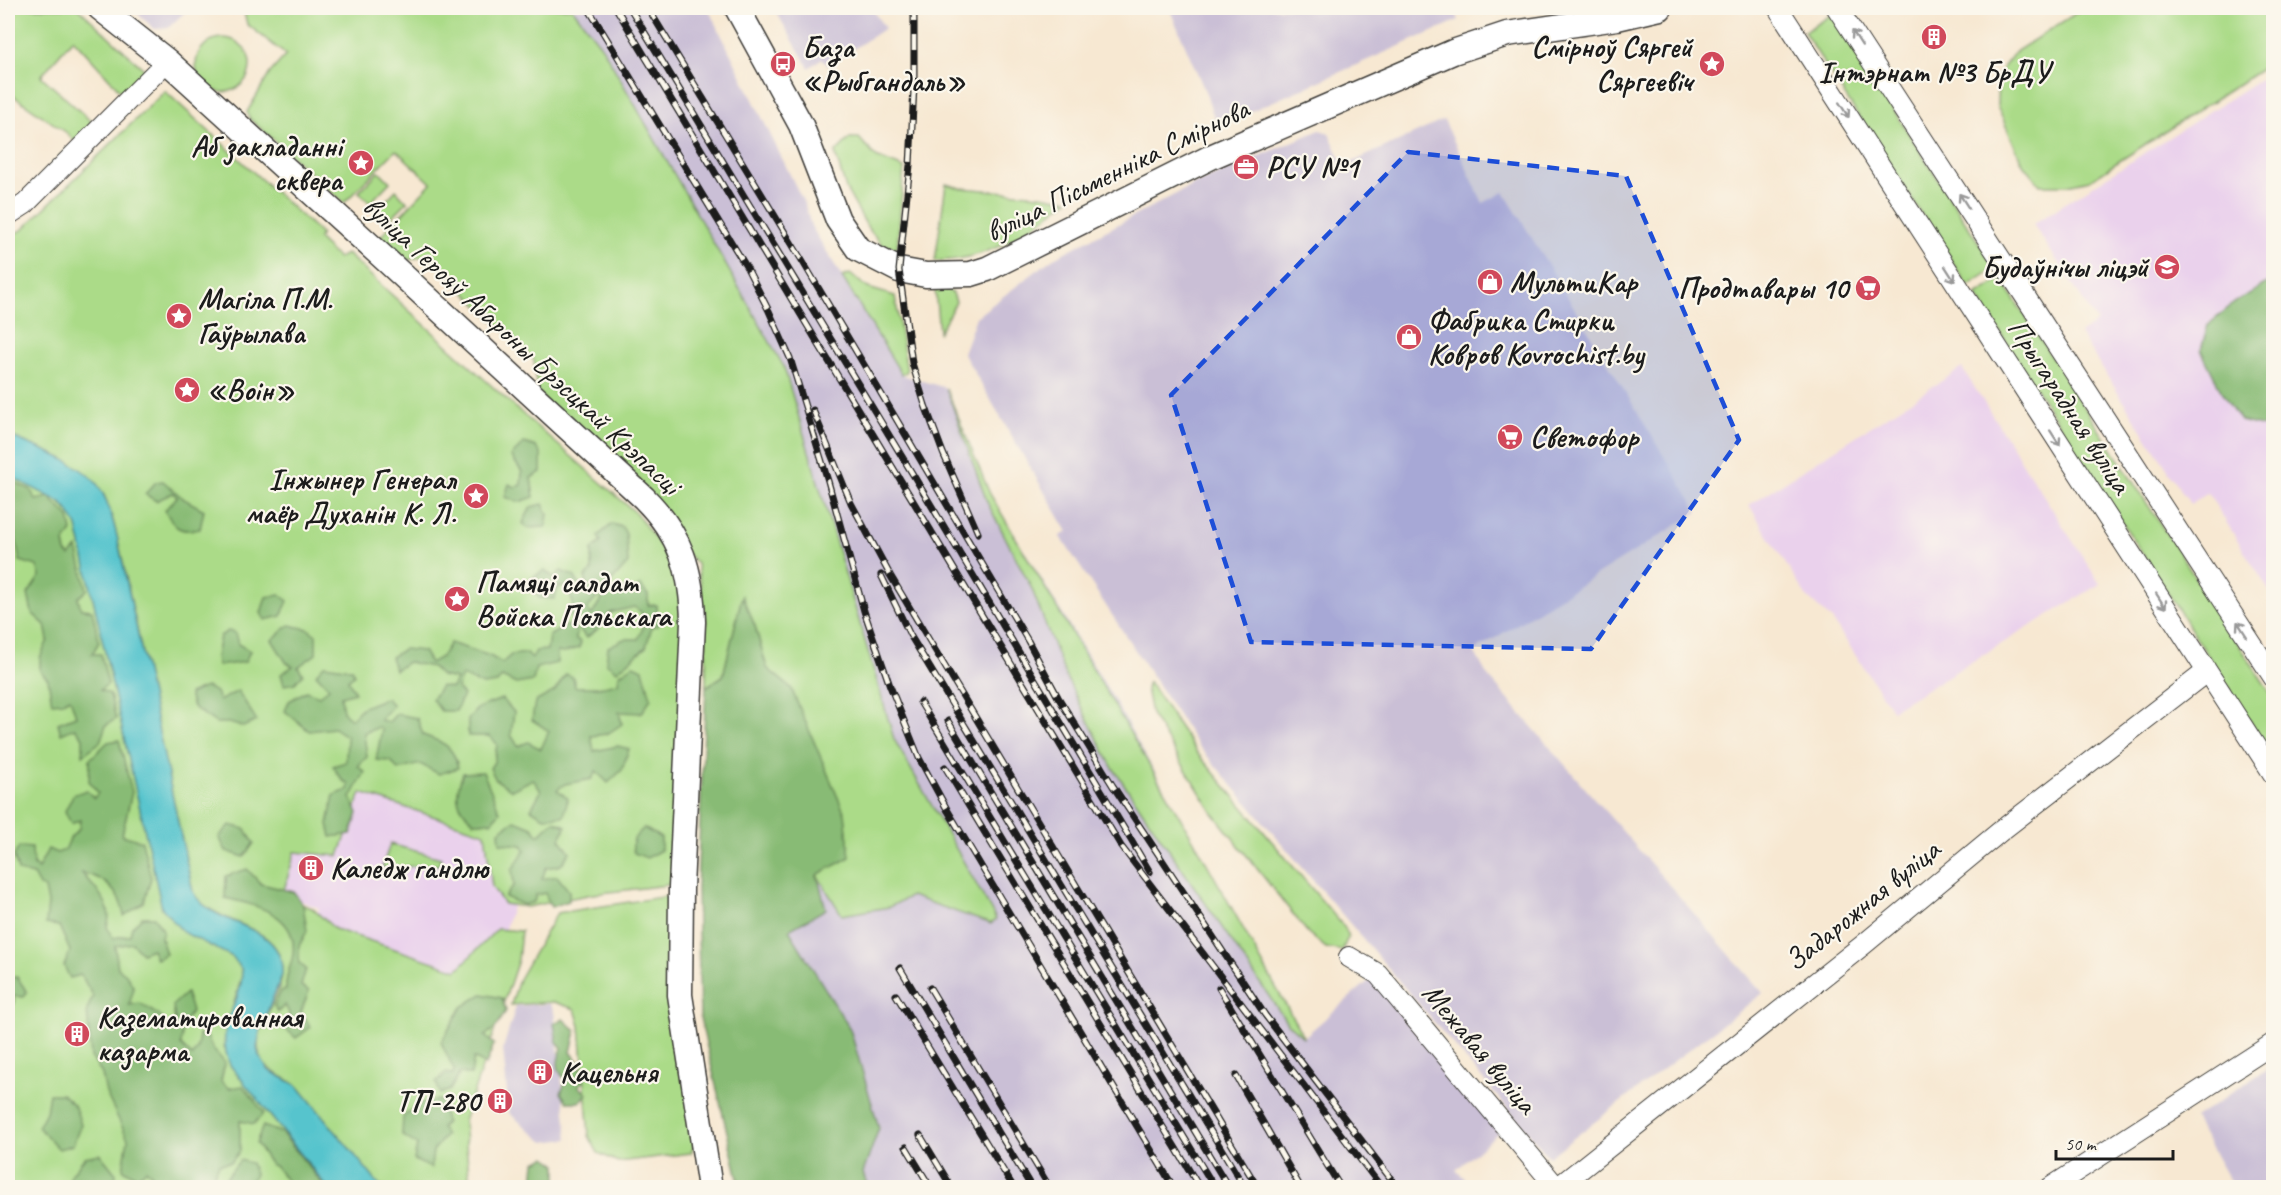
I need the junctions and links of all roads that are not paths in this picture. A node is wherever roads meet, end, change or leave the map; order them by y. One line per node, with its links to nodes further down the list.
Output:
1 (100, 8): 6 (main road, вуліца Герояў Абароны Брэсцкай Крэпасці)
2 (737, 8): 3 (main road, вуліца Пісьменніка Смірнова)
3 (1660, 8)
4 (1778, 8): 8 (street, Прыгарадная вуліца, one-way to 8)
5 (1837, 8): 9 (street, Прыгарадная вуліца, one-way to 5)
6 (167, 61): 7 (street); 13 (main road, вуліца Герояў Абароны Брэсцкай Крэпасці)
7 (8, 215)
8 (2206, 672): 10 (street, Прыгарадная вуліца); 14 (street, Задарожная вуліца)
9 (2274, 678)
10 (2274, 775)
11 (1348, 957): 14 (street, Межавая вуліца)
12 (2274, 1043): 15 (street)
13 (710, 1188)
14 (1557, 1188)
15 (2050, 1188)

